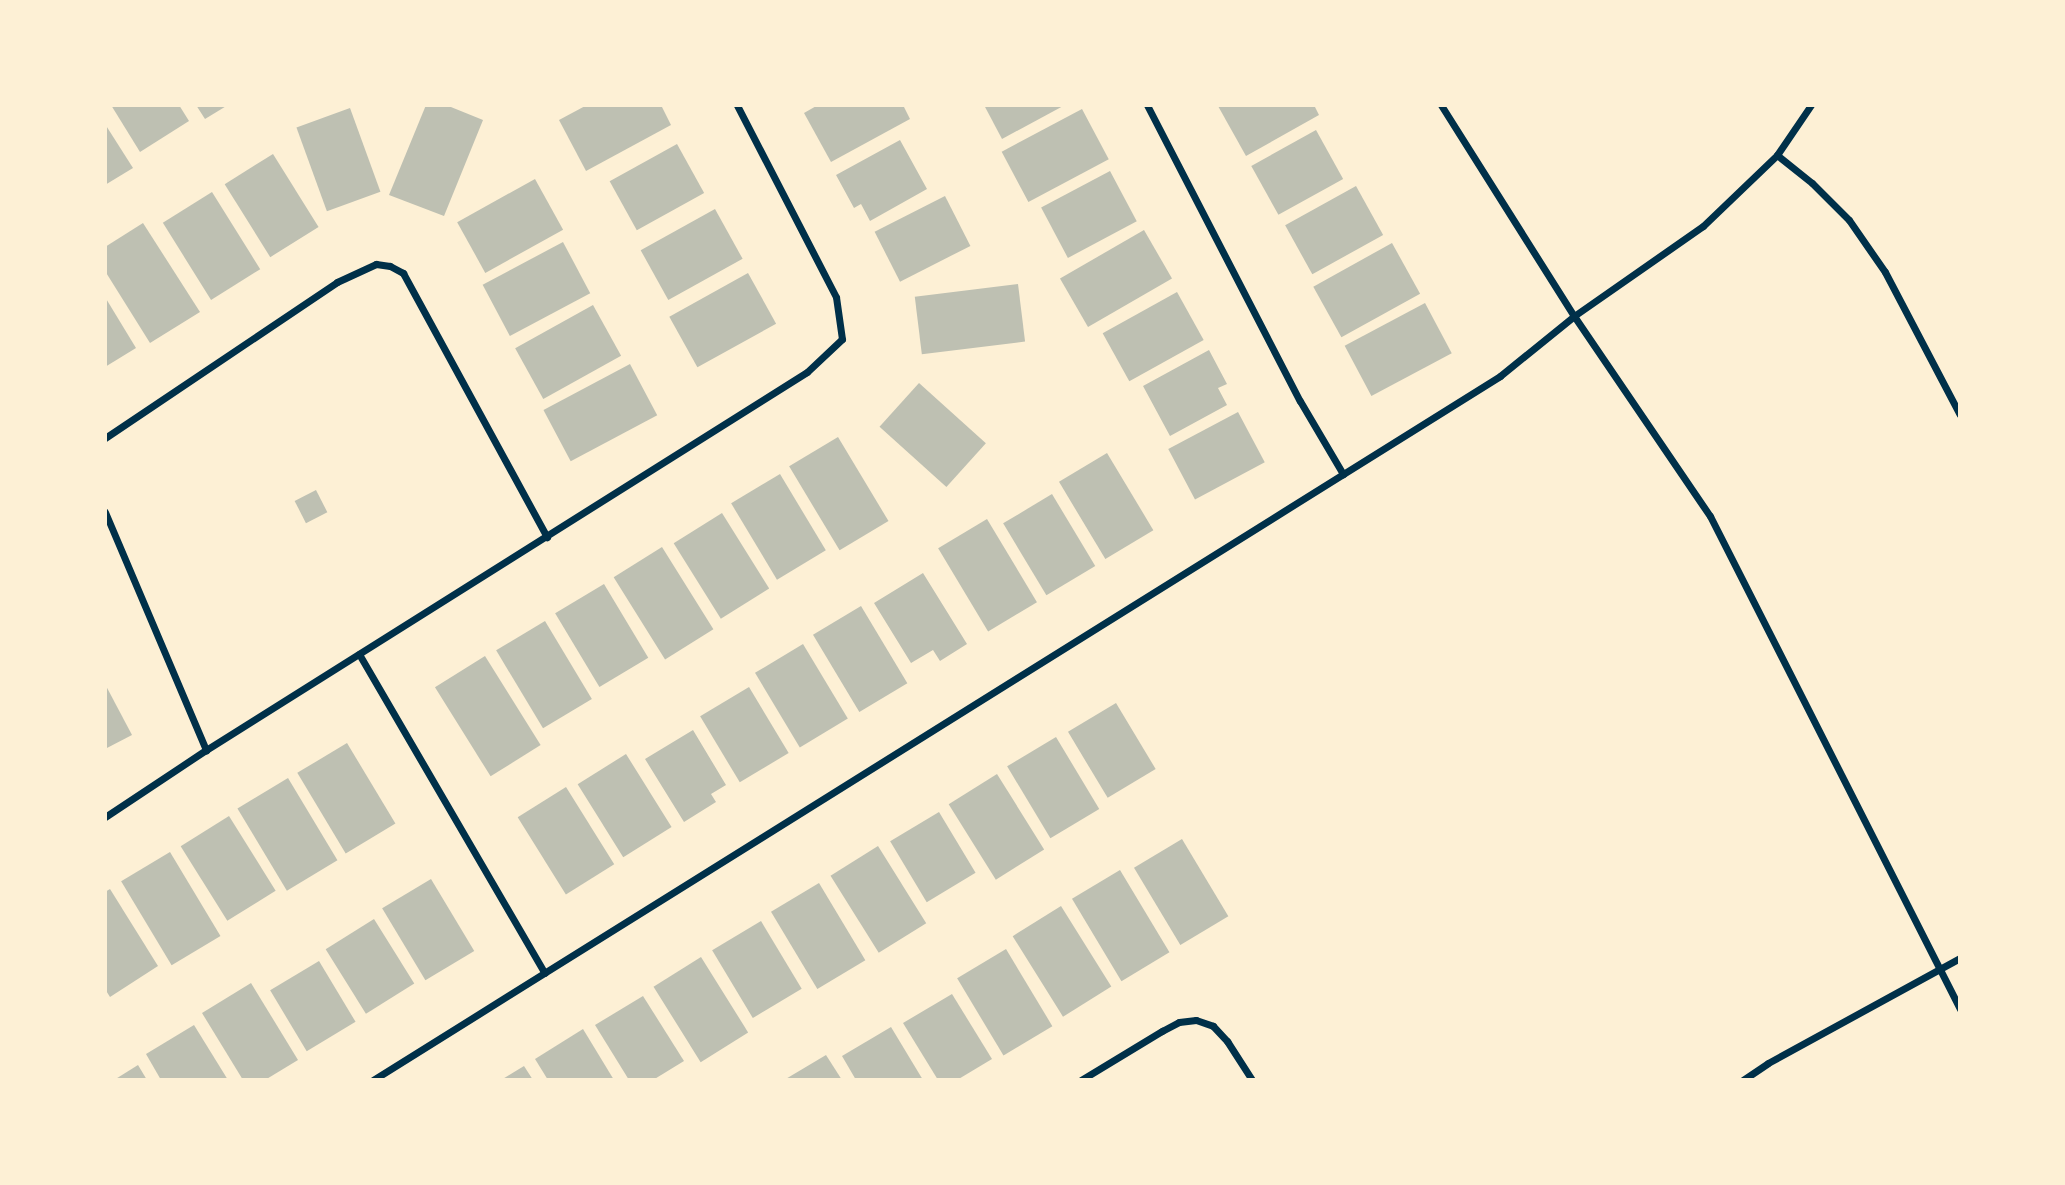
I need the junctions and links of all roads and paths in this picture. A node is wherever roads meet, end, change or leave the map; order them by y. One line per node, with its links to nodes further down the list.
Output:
1 (737, 105): 11 (street)
2 (1147, 105): 9 (street)
3 (1441, 105): 6 (street)
4 (1811, 105): 5 (street)
5 (1777, 155): 6 (street); 7 (street)
6 (1574, 316): 9 (street); 16 (street)
7 (1960, 415)
8 (105, 438): 11 (street)
9 (1343, 474): 17 (street)
10 (105, 512): 13 (street)
11 (547, 537): 12 (street)
12 (359, 654): 13 (street); 17 (street)
13 (206, 750): 14 (street)
14 (105, 817)
15 (1960, 958): 16 (street)
16 (1940, 971): 18 (street); 22 (street)
17 (545, 972): 19 (street)
18 (1960, 1009)
19 (373, 1080)
20 (1081, 1080): 21 (street)
21 (1252, 1080)
22 (1743, 1080)

